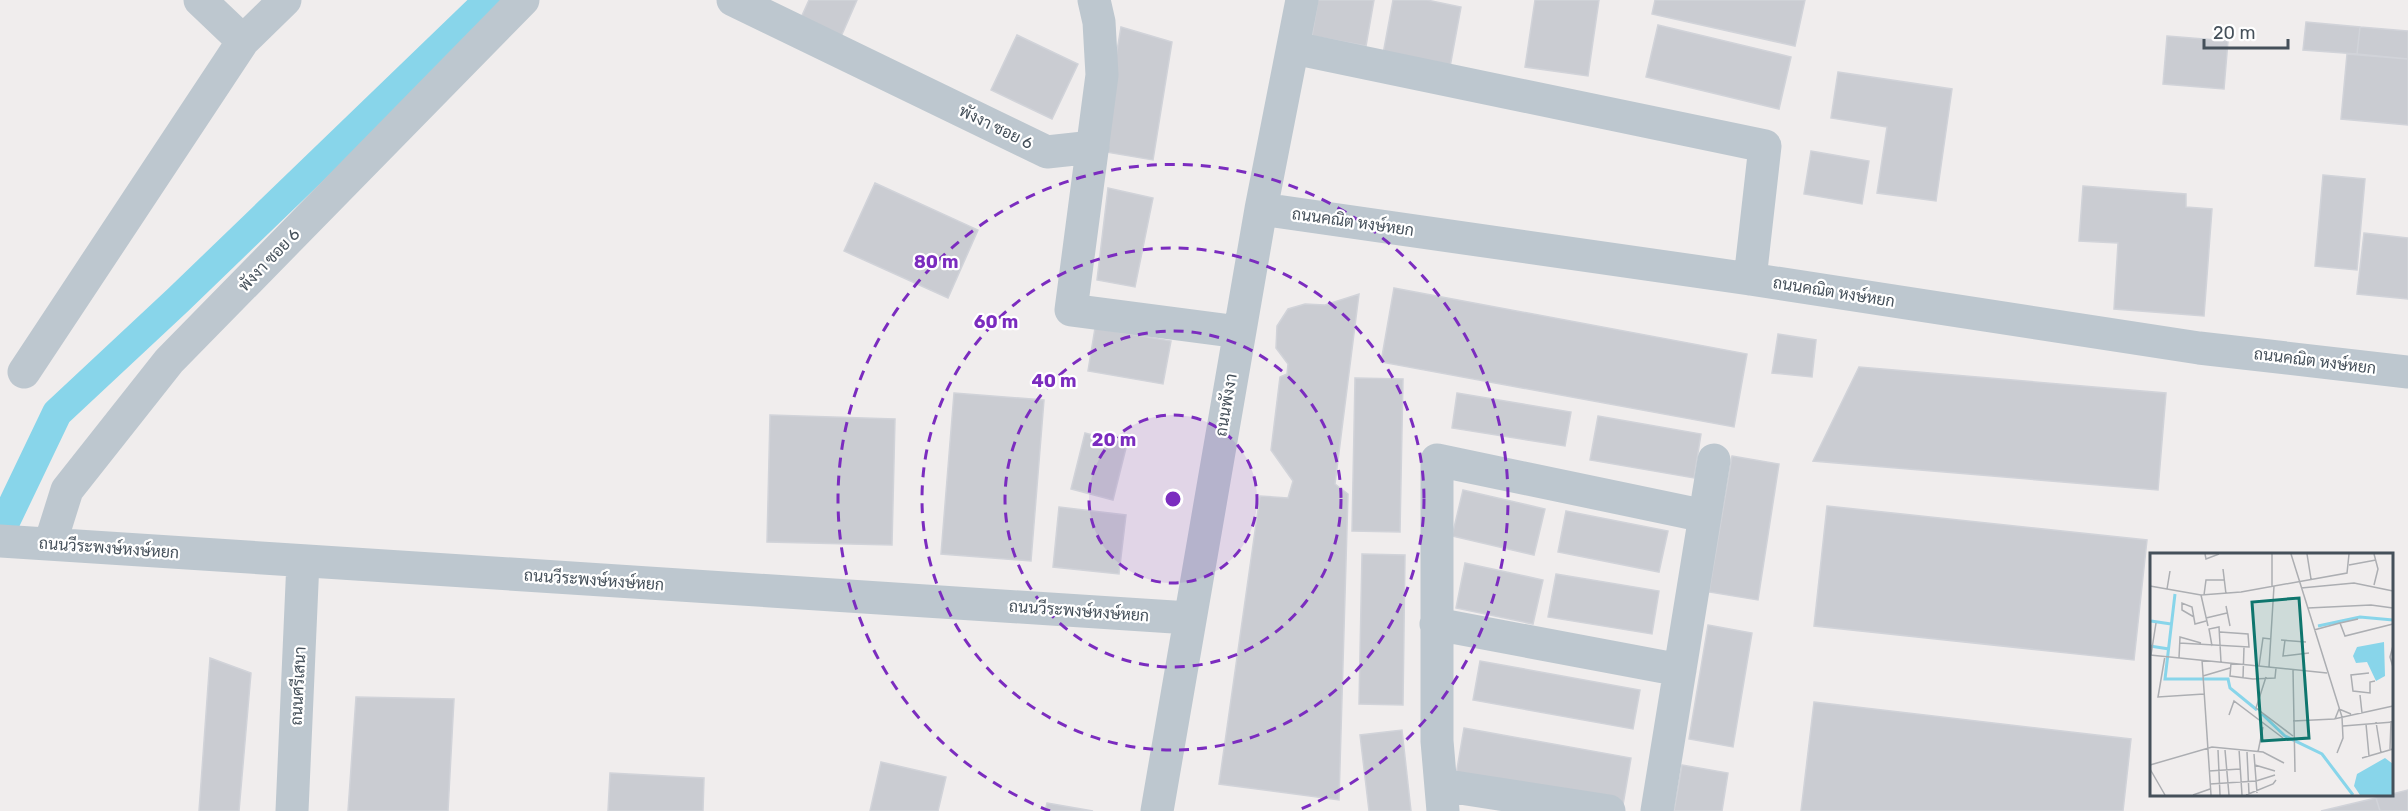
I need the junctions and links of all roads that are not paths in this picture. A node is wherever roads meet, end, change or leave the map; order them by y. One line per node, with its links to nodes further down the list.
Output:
1 (200, 0): 7 (street)
2 (285, 0): 7 (street)
3 (523, 0): 18 (street, พังงา ซอย 6)
4 (733, 0): 9 (street, พังงา ซอย 6)
5 (1094, 0): 9 (street)
6 (1302, 0): 8 (street, ถนนพังงา)
7 (243, 41): 13 (street)
8 (1294, 48): 10 (street, ถนนพังงา); 11 (street)
9 (1093, 147): 12 (street)
10 (1261, 209): 11 (street, ถนนคณิต หงษ์หยก); 12 (street, ถนนพังงา)
11 (1750, 279): 14 (street, ถนนคณิต หงษ์หยก)
12 (1239, 332): 20 (street, ถนนพังงา)
13 (24, 372)
14 (2408, 372)
15 (1714, 460): 16 (street)
16 (1704, 516): 21 (street); 22 (street)
17 (0, 541): 18 (street, ถนนวีระพงษ์หงษ์หยก)
18 (41, 544): 19 (street, ถนนวีระพงษ์หงษ์หยก)
19 (303, 561): 20 (street, ถนนวีระพงษ์หงษ์หยก); 24 (street, ถนนศรีเสนา)
20 (1189, 618): 25 (street, ถนนพังงา)
21 (1436, 624): 22 (street); 23 (street)
22 (1680, 670): 27 (street)
23 (1442, 798): 26 (street)
24 (292, 811)
25 (1157, 811)
26 (1609, 811)
27 (1657, 811)

